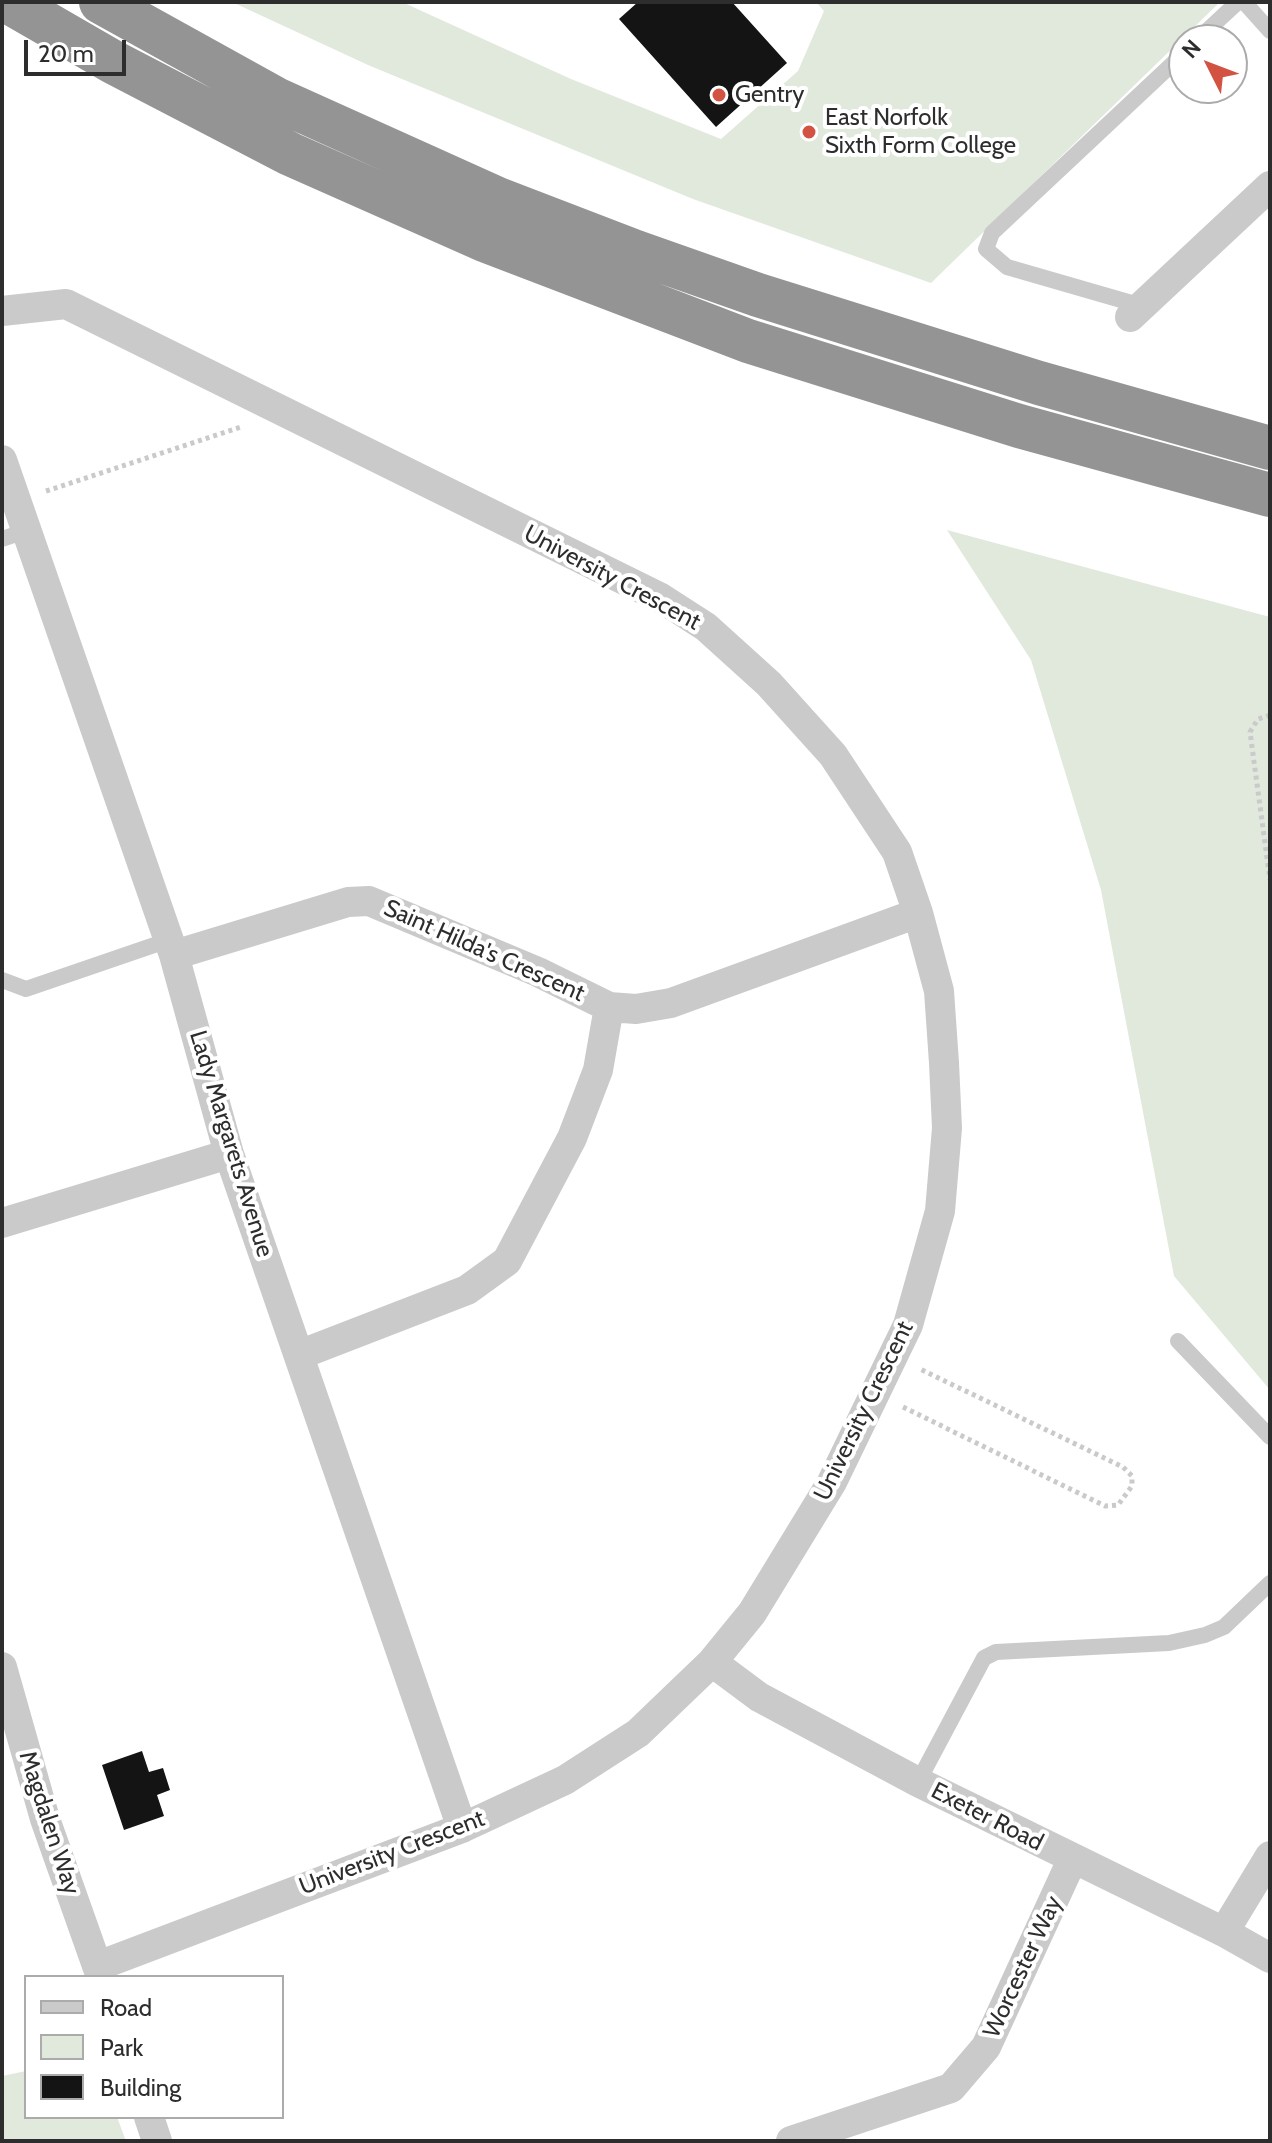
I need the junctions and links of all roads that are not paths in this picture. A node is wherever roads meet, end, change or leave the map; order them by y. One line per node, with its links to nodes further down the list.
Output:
1 (9, 2): 12 (highway)
2 (101, 2): 10 (highway)
3 (1241, 2): 4 (lane); 5 (lane)
4 (1216, 24)
5 (1270, 31)
6 (1168, 68): 9 (lane)
7 (1270, 186): 9 (street)
8 (2, 311): 14 (street, University Crescent)
9 (1136, 312)
10 (1270, 448)
11 (2, 460): 13 (street, Lady Margarets Avenue)
12 (1270, 495)
13 (14, 535): 15 (street, Lady Margarets Avenue)
14 (918, 913): 17 (street, Saint Hilda's Crescent); 24 (street, University Crescent)
15 (172, 948): 16 (lane); 17 (street, Saint Hilda's Crescent); 18 (street, Lady Margarets Avenue)
16 (2, 980)
17 (609, 1007): 21 (street, Saint Hilda's Crescent)
18 (229, 1154): 19 (street); 21 (street, Lady Margarets Avenue)
19 (2, 1223)
20 (1178, 1341): 22 (lane)
21 (299, 1355): 27 (street, Lady Margarets Avenue)
22 (1270, 1437)
23 (1270, 1583): 26 (lane)
24 (712, 1662): 26 (street, Exeter Road); 27 (street, University Crescent)
25 (2, 1667): 32 (street, Magdalen Way)
26 (918, 1782): 29 (street, Exeter Road)
27 (462, 1828): 32 (street, University Crescent)
28 (1270, 1856): 30 (street)
29 (1072, 1860): 30 (street, Exeter Road); 35 (street, Worcester Way)
30 (1224, 1932): 31 (street, Exeter Road)
31 (1270, 1958)
32 (100, 1972)
33 (150, 2119): 34 (street)
34 (157, 2141)
35 (791, 2141)

